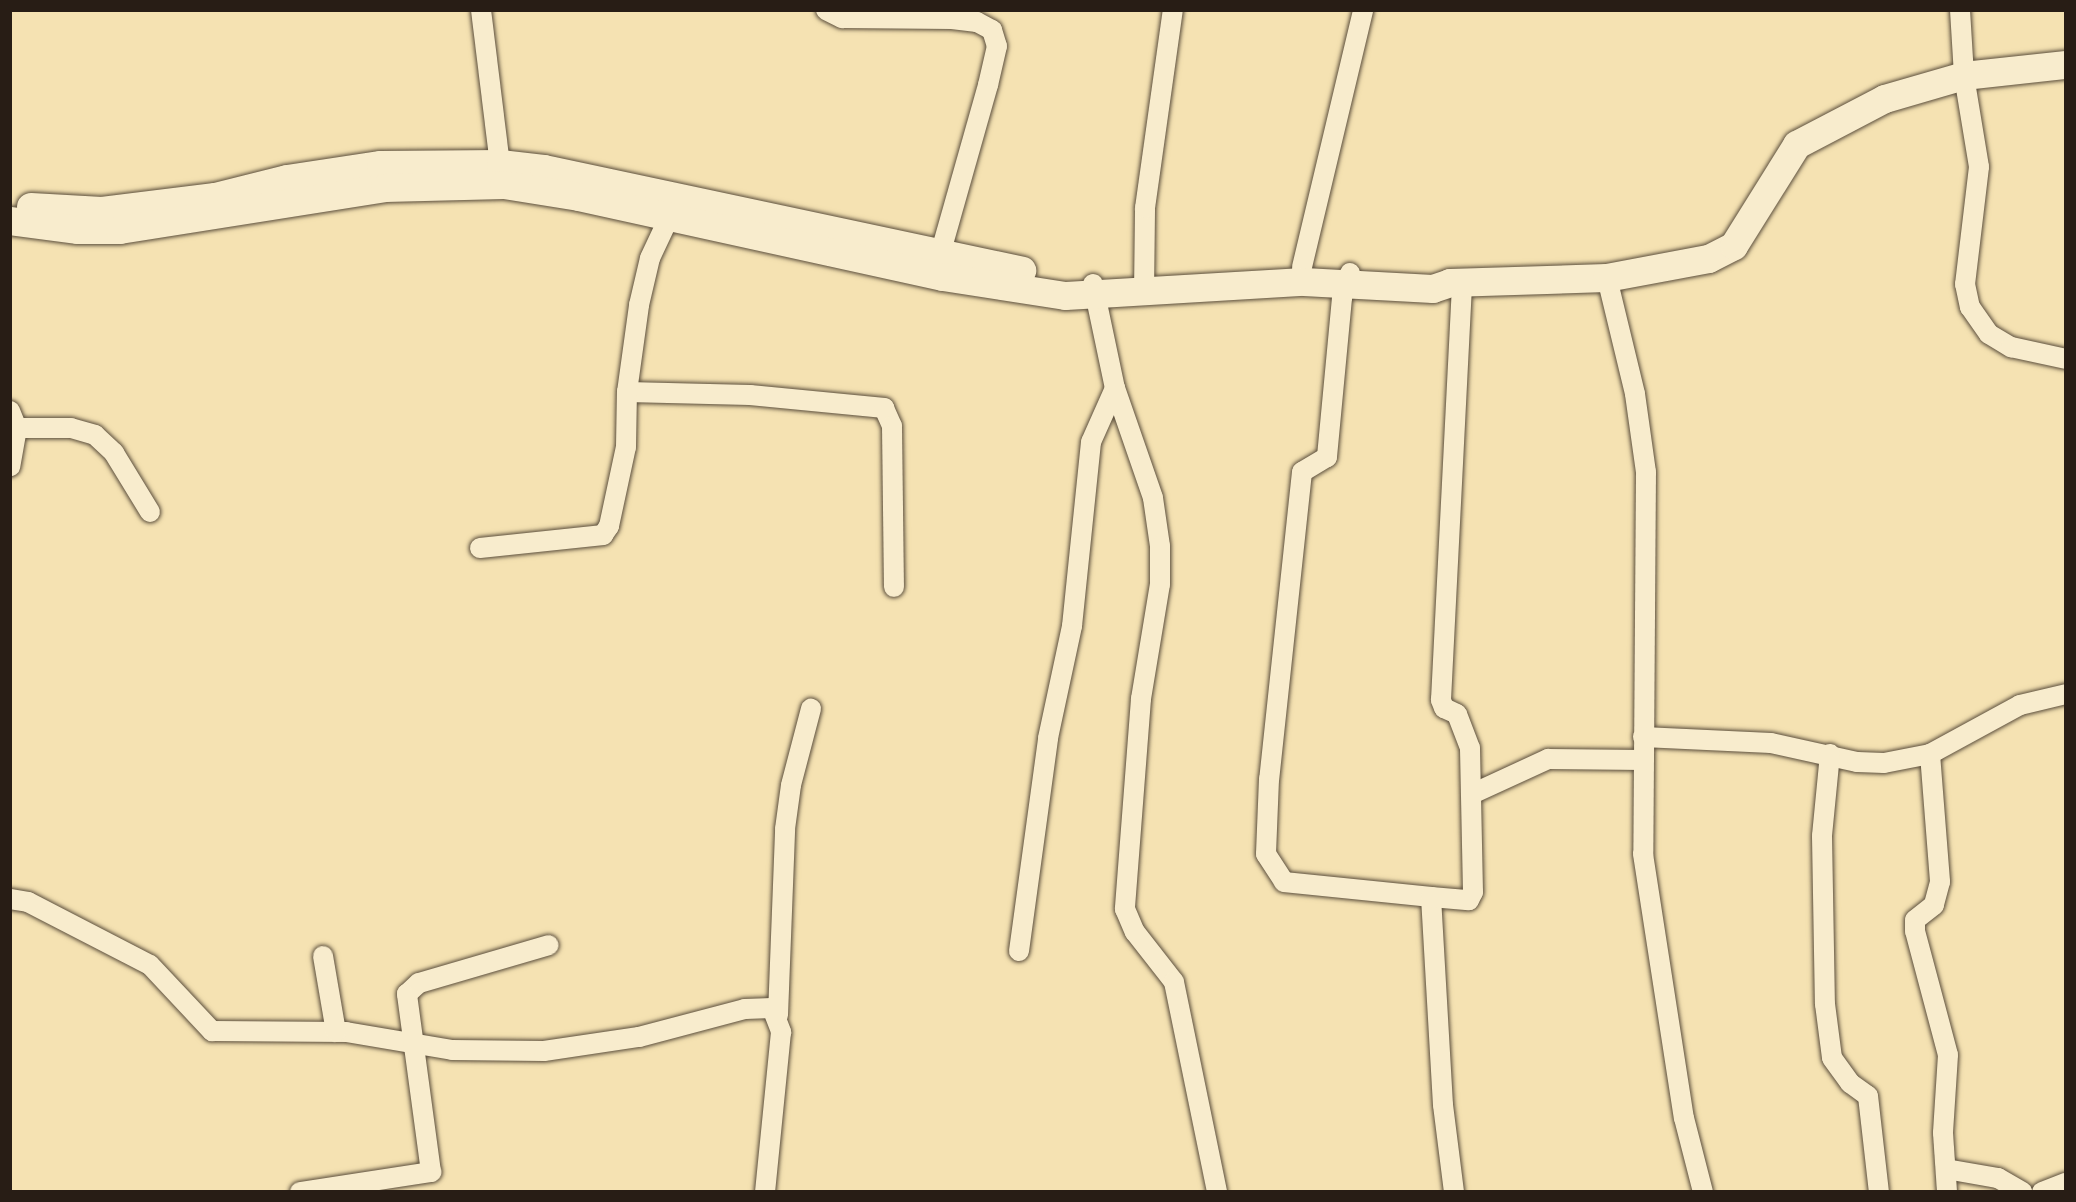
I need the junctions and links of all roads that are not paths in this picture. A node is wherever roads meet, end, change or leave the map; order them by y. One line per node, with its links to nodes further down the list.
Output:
1 (481, 10): 8 (street)
2 (826, 10): 13 (street)
3 (1173, 10): 18 (street)
4 (1363, 10): 14 (street)
5 (1960, 10): 7 (street)
6 (2063, 64): 7 (street)
7 (1964, 76): 16 (street); 20 (street)
8 (501, 175): 9 (street); 11 (street)
9 (361, 180): 10 (street); 12 (street)
10 (10, 205)
11 (673, 209): 13 (street); 19 (street); 22 (street)
12 (10, 221)
13 (940, 255): 19 (street)
14 (1302, 267): 15 (street); 18 (street)
15 (1349, 277): 17 (street); 18 (street); 35 (street)
16 (1607, 278): 17 (street); 30 (street)
17 (1456, 284): 34 (street)
18 (1144, 287): 19 (street)
19 (1094, 289): 21 (street)
20 (2066, 359)
21 (1115, 388): 38 (street); 47 (street)
22 (627, 392): 26 (street); 27 (street)
23 (14, 419): 24 (street); 25 (street)
24 (10, 466)
25 (150, 512)
26 (480, 548)
27 (894, 587)
28 (2066, 694): 32 (street)
29 (811, 709): 40 (street)
30 (1643, 737): 31 (street); 33 (street)
31 (1830, 754): 32 (street); 50 (street)
32 (1930, 754): 43 (street)
33 (1643, 760): 34 (street); 49 (street)
34 (1472, 794): 35 (street)
35 (1431, 897): 48 (street)
36 (10, 899): 41 (street)
37 (549, 945): 42 (street)
38 (1019, 951)
39 (322, 956): 41 (street)
40 (778, 1015): 42 (street); 46 (street)
41 (336, 1032): 42 (street)
42 (416, 1043): 45 (street)
43 (1946, 1170): 51 (street); 52 (street)
44 (2066, 1183): 53 (street)
45 (300, 1191)
46 (765, 1191)
47 (1217, 1191)
48 (1454, 1191)
49 (1703, 1191)
50 (1880, 1191)
51 (1947, 1191)
52 (2022, 1191)
53 (2042, 1191)

